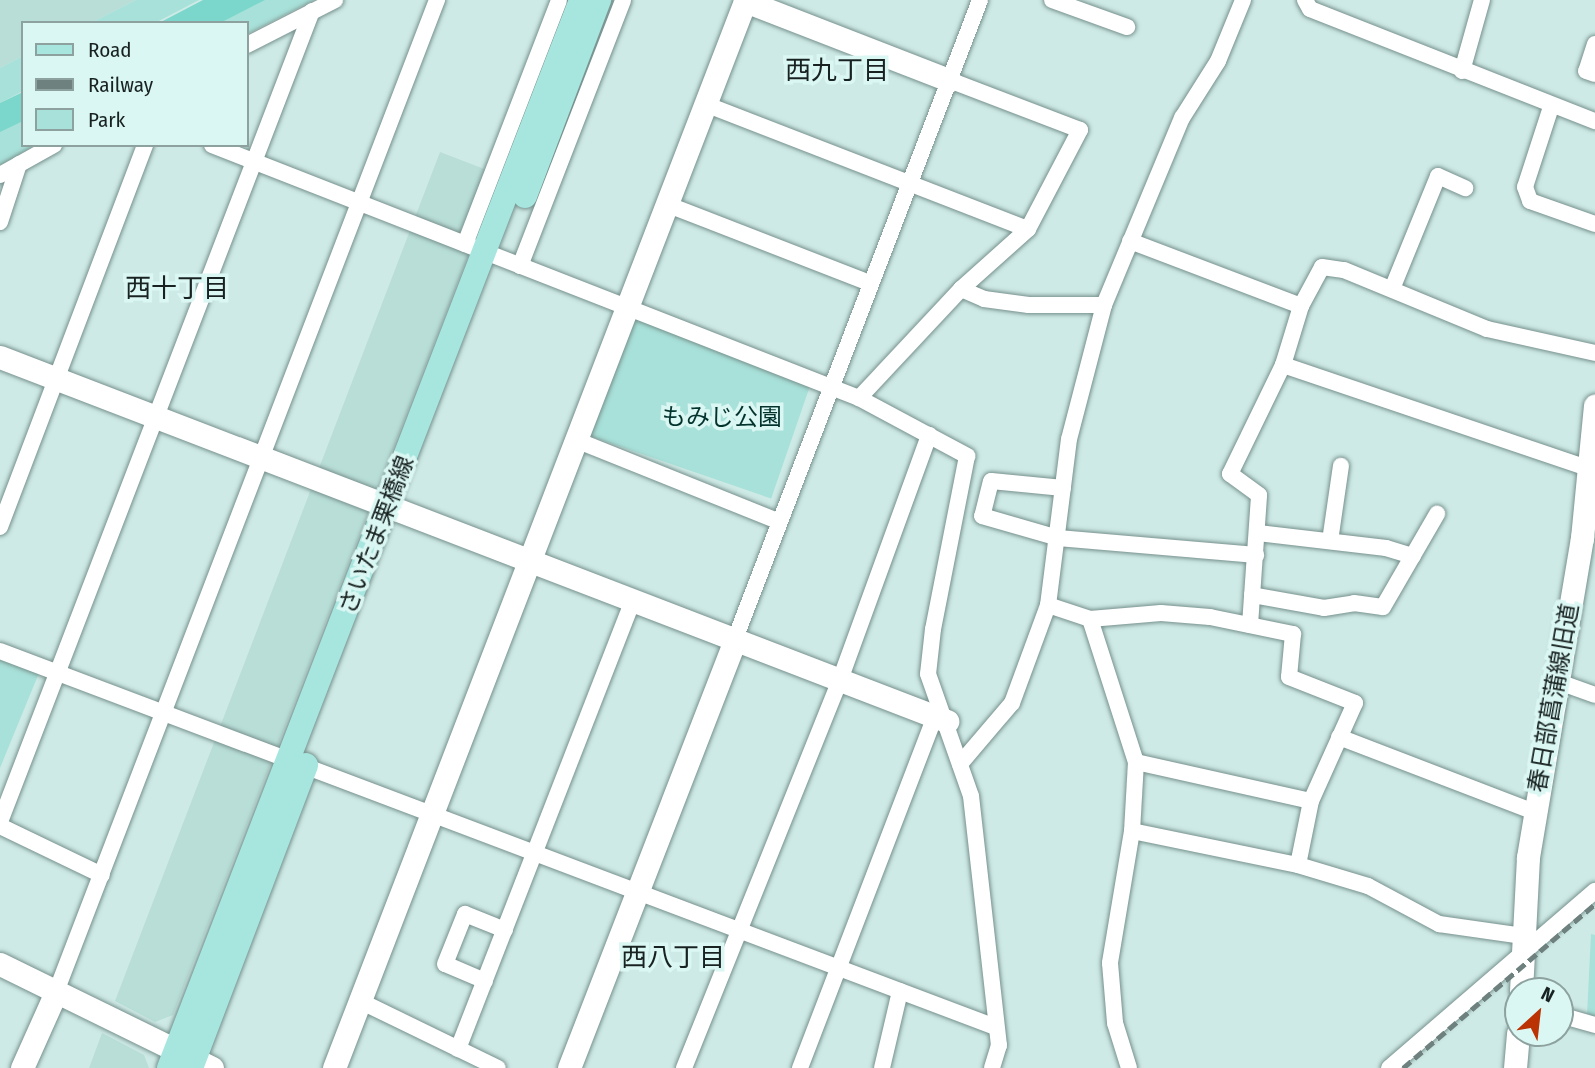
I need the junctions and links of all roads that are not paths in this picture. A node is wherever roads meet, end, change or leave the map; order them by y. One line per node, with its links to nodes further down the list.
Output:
1 (335, 0): 13 (street)
2 (437, 0): 31 (street)
3 (559, 0): 37 (street)
4 (581, 0): 37 (main road, さいたま栗橋線)
5 (599, 0): 37 (main road, さいたま栗橋線)
6 (623, 0): 37 (street)
7 (745, 0): 19 (street); 20 (street)
8 (980, 0): 19 (street)
9 (1052, 0): 14 (street)
10 (1243, 0): 36 (street)
11 (1305, 0): 17 (street)
12 (1482, 0): 17 (street)
13 (312, 12): 15 (street); 26 (street)
14 (1127, 27)
15 (248, 44)
16 (1595, 44): 18 (street)
17 (1462, 71): 21 (street)
18 (1595, 74)
19 (949, 80): 29 (street); 35 (street)
20 (705, 104): 29 (street); 32 (street)
21 (1551, 107): 22 (street); 34 (street)
22 (1595, 121)
23 (50, 147): 27 (street)
24 (144, 147): 47 (street)
25 (217, 147): 26 (street)
26 (254, 162): 31 (street); 51 (street)
27 (19, 164): 28 (street); 33 (street)
28 (0, 175)
29 (910, 183): 35 (street); 38 (street)
30 (1465, 188): 40 (street)
31 (359, 202): 37 (street); 54 (street)
32 (666, 204): 38 (street); 43 (street)
33 (0, 222)
34 (1595, 224)
35 (1028, 229): 39 (street)
36 (1130, 241): 41 (street); 42 (street)
37 (493, 255): 43 (street); 58 (main road, さいたま栗橋線)
38 (870, 282): 48 (street)
39 (961, 289): 41 (street); 49 (street)
40 (1392, 289): 42 (street); 44 (street)
41 (1104, 305): 57 (street)
42 (1301, 306): 46 (street)
43 (629, 308): 48 (street); 53 (street)
44 (1595, 353)
45 (0, 357): 47 (street)
46 (1283, 365): 56 (street); 62 (street)
47 (57, 379): 51 (street); 61 (street)
48 (830, 387): 49 (street); 60 (street)
49 (859, 398): 52 (street)
50 (1595, 406): 56 (street, 春日部菖蒲線旧道)
51 (156, 416): 54 (street); 76 (street)
52 (929, 435): 77 (street); 81 (street)
53 (576, 440): 60 (street); 68 (street)
54 (261, 458): 58 (street); 80 (street)
55 (1341, 466): 65 (street)
56 (1591, 469): 64 (street, 春日部菖蒲線旧道)
57 (1063, 488): 63 (street); 63 (street)
58 (394, 507): 68 (street); 84 (main road, さいたま栗橋線)
59 (1437, 514): 67 (street)
60 (777, 520): 74 (street)
61 (0, 527)
62 (1258, 533): 65 (street); 66 (street)
63 (1058, 538): 66 (street); 71 (street)
64 (1588, 539): 78 (street, 春日部菖蒲線旧道)
65 (1330, 541): 67 (street)
66 (1256, 555): 69 (street)
67 (1413, 556): 69 (street)
68 (529, 560): 70 (street); 88 (street)
69 (1252, 595): 73 (street)
70 (633, 600): 74 (street); 91 (street)
71 (1048, 606): 72 (street); 85 (street)
72 (1090, 619): 73 (street); 83 (street)
73 (1250, 625): 82 (street)
74 (735, 639): 77 (street); 95 (street)
75 (0, 650): 76 (street)
76 (58, 673): 80 (street); 89 (street)
77 (840, 680): 81 (street); 97 (street)
78 (1556, 681): 79 (street); 87 (street, 春日部菖蒲線旧道)
79 (1595, 695)
80 (162, 712): 84 (street); 93 (street)
81 (941, 719): 85 (street); 100 (street)
82 (1339, 737): 86 (street); 87 (street)
83 (1136, 762): 86 (street); 90 (street)
84 (298, 764): 88 (street); 111 (main road, さいたま栗橋線)
85 (960, 764): 108 (street)
86 (1311, 801): 92 (street)
87 (1534, 812): 98 (street, 春日部菖蒲線旧道)
88 (430, 814): 91 (street); 105 (street)
89 (0, 824): 93 (street)
90 (1132, 831): 92 (street); 120 (street)
91 (535, 854): 95 (street); 96 (street)
92 (1298, 865): 98 (street)
93 (102, 875): 104 (street)
94 (1595, 891): 98 (street)
95 (637, 892): 97 (street); 115 (street)
96 (505, 930): 102 (street); 102 (street)
97 (737, 930): 100 (street); 116 (street)
98 (1523, 944): 101 (street, 春日部菖蒲線旧道); 121 (street)
99 (0, 964): 104 (street)
100 (837, 968): 103 (street); 117 (street)
101 (1522, 977)
102 (485, 981): 110 (street)
103 (900, 991): 108 (street); 118 (street)
104 (56, 992): 111 (street); 112 (street)
105 (360, 1001): 110 (street); 113 (street)
106 (1574, 1019): 107 (street)
107 (1595, 1025)
108 (995, 1027): 119 (street)
109 (1517, 1047): 122 (street)
110 (458, 1049): 114 (street)
111 (188, 1063)
112 (22, 1068)
113 (334, 1068)
114 (498, 1068)
115 (569, 1068)
116 (684, 1068)
117 (800, 1068)
118 (882, 1068)
119 (992, 1068)
120 (1129, 1068)
121 (1389, 1068)
122 (1515, 1068)

